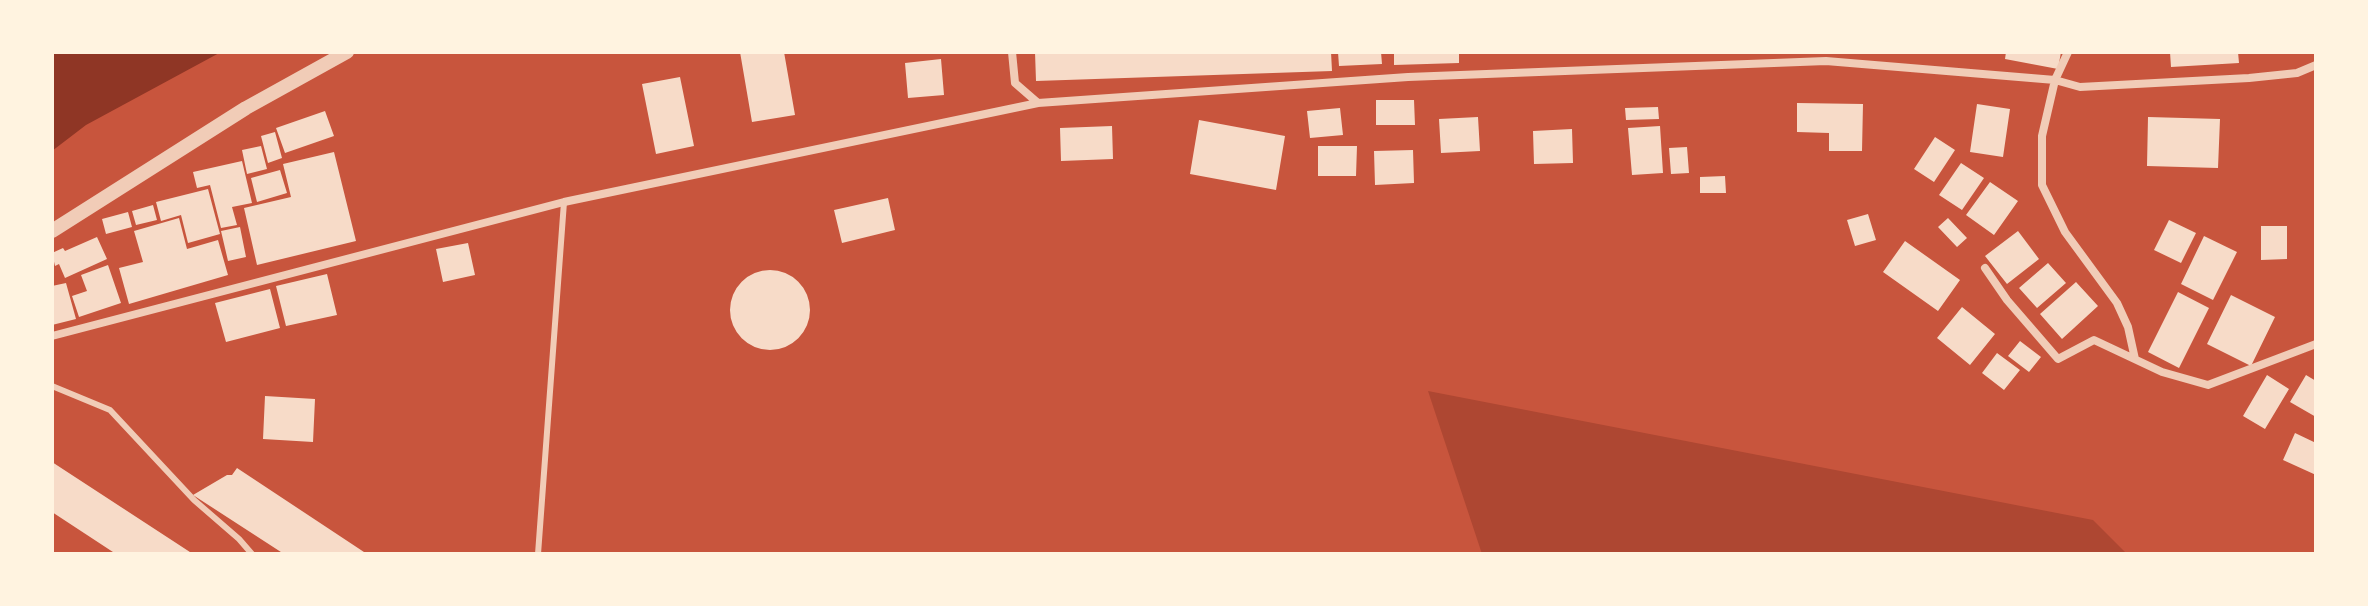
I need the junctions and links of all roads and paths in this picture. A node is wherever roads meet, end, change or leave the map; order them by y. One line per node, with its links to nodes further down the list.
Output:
1 (347, 52): 8 (street)
2 (1012, 52): 6 (street)
3 (2068, 52): 5 (street)
4 (2316, 65): 5 (street)
5 (2055, 80): 6 (street); 12 (street)
6 (1038, 103): 7 (street)
7 (564, 202): 10 (street); 15 (lane)
8 (52, 231)
9 (1985, 268): 12 (street)
10 (52, 336)
11 (2316, 344): 12 (street)
12 (2135, 359)
13 (52, 386): 14 (lane)
14 (252, 554)
15 (538, 554)

